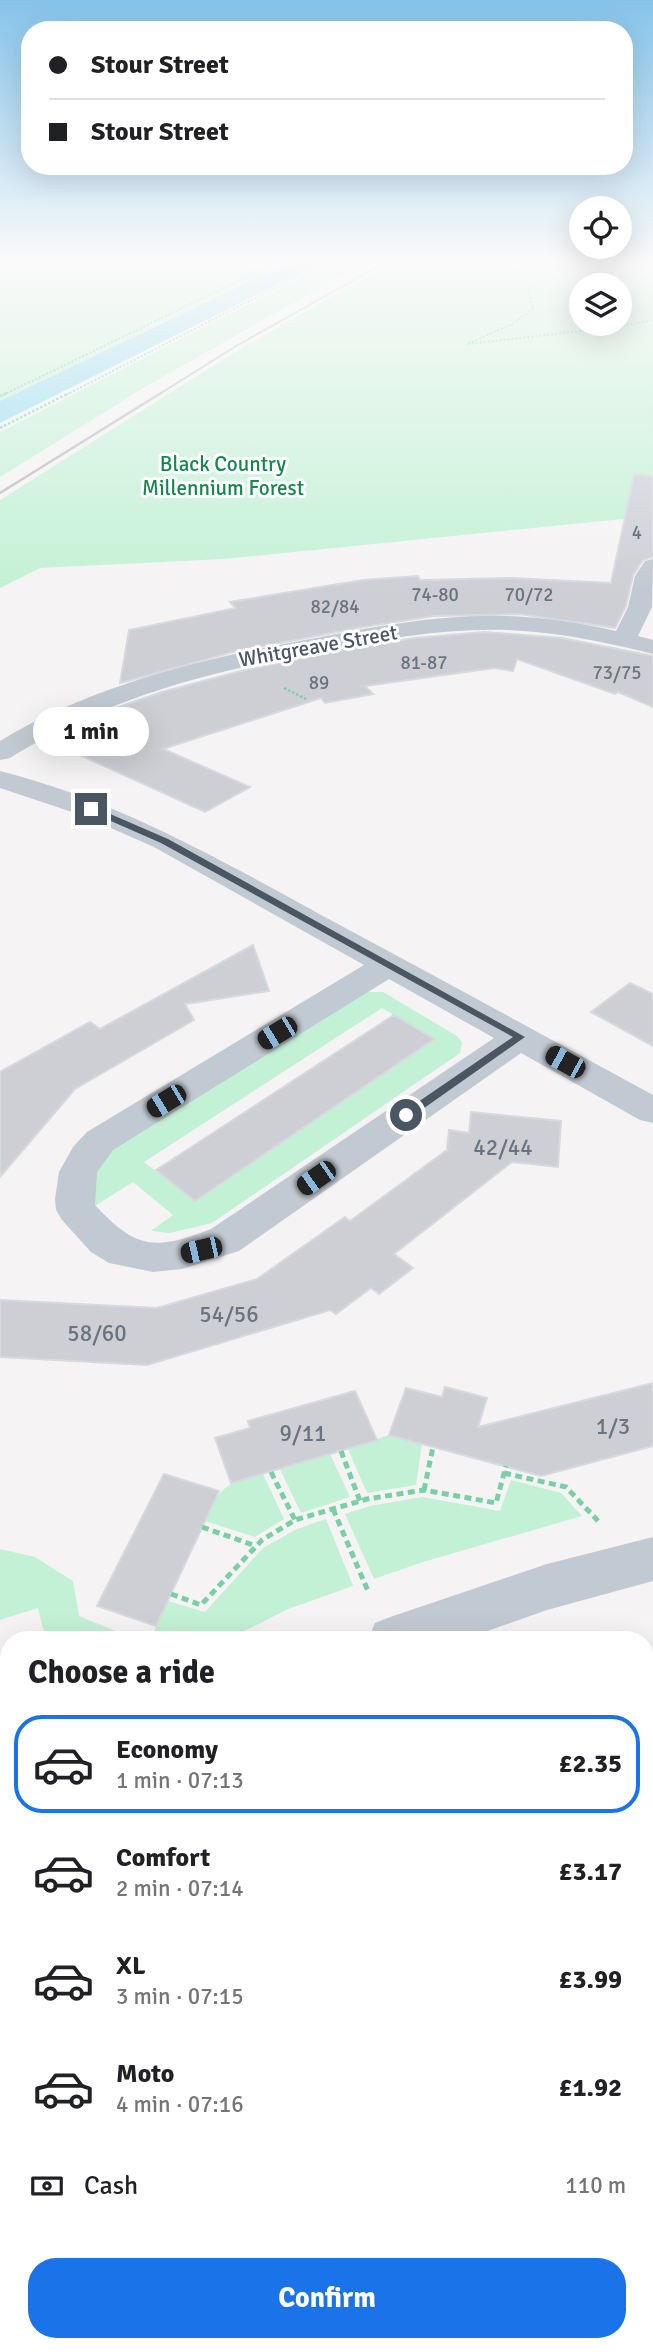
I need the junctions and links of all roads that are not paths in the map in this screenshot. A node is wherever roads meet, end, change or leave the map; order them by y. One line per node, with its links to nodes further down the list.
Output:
1 (653, 566): 2 (street)
2 (624, 639): 3 (street, Whitgreave Street); 4 (street, Whitgreave Street)
3 (653, 647)
4 (0, 751)
5 (0, 779): 6 (street)
6 (390, 964): 7 (street); 7 (street)
7 (520, 1037): 8 (street)
8 (653, 1111)
9 (653, 1559): 10 (street)
10 (419, 1631)

